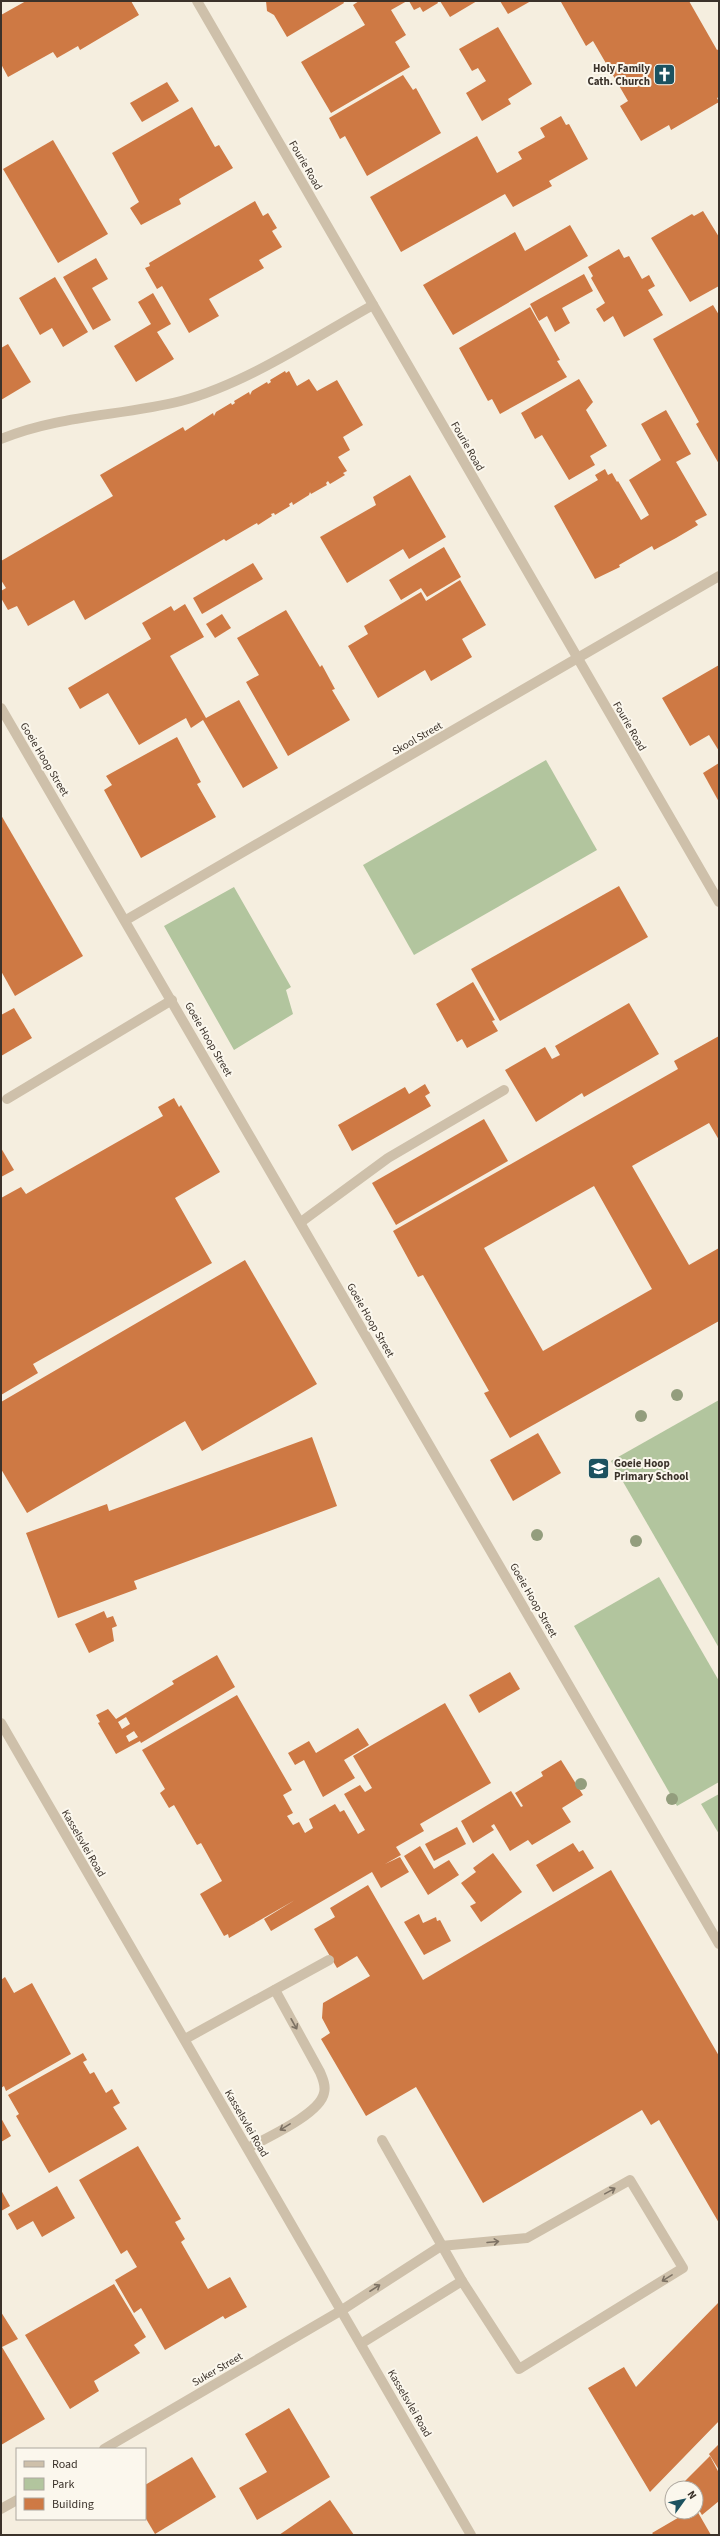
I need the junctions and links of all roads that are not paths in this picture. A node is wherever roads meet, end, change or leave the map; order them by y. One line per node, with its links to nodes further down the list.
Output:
1 (197, 1): 2 (street, Fourie Road)
2 (373, 305): 3 (street); 5 (street, Fourie Road)
3 (1, 439)
4 (719, 576): 5 (street, Skool Street)
5 (577, 659): 7 (street, Fourie Road); 8 (street, Skool Street)
6 (1, 708): 8 (street, Goeie Hoop Street)
7 (719, 902)
8 (126, 920): 9 (street, Goeie Hoop Street)
9 (172, 1000): 11 (street); 12 (street, Goeie Hoop Street)
10 (504, 1090): 12 (street)
11 (7, 1099)
12 (301, 1222): 14 (street, Goeie Hoop Street)
13 (1, 1723): 17 (street, Kasselsvlei Road)
14 (719, 1944)
15 (329, 1960): 16 (street)
16 (275, 1990): 17 (street); 19 (street, one-way to 19)
17 (185, 2039): 19 (street, Kasselsvlei Road)
18 (382, 2140): 20 (street)
19 (248, 2148): 22 (street, Kasselsvlei Road)
20 (441, 2246): 21 (street); 21 (street, one-way to 21); 22 (street, Suker Street, one-way to 20)
21 (462, 2280): 23 (street)
22 (342, 2310): 23 (street, Kasselsvlei Road); 24 (street, Suker Street)
23 (362, 2343): 27 (street, Kasselsvlei Road)
24 (106, 2448)
25 (16, 2501): 26 (street)
26 (1, 2509)
27 (471, 2535)

